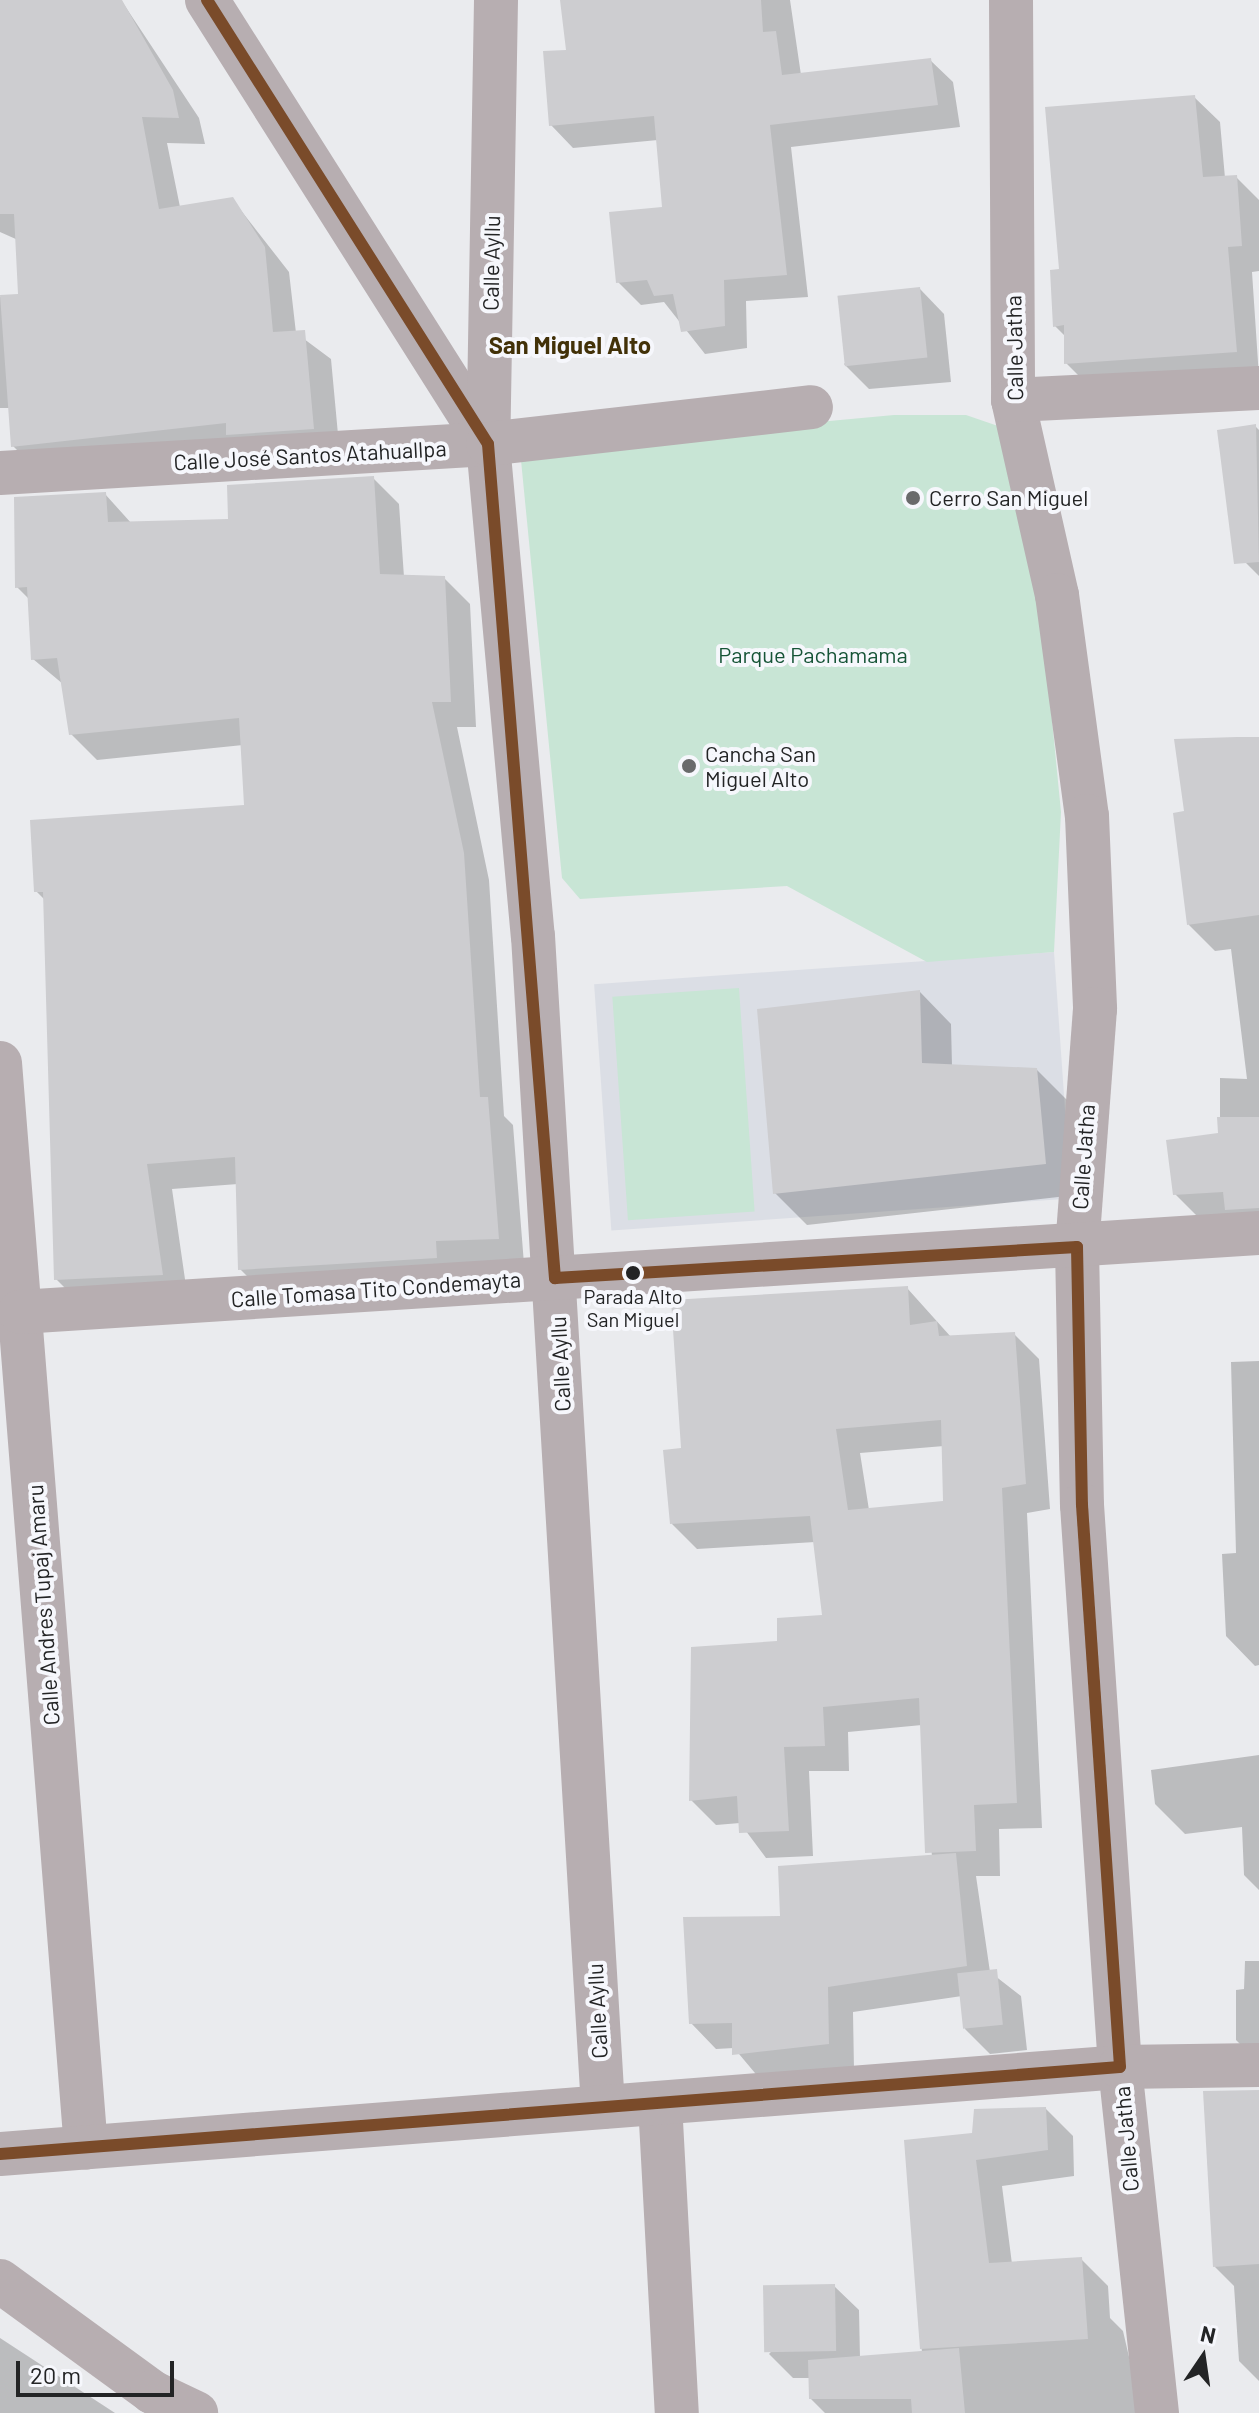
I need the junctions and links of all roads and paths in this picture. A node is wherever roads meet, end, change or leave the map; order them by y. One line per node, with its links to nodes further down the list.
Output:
1 (207, 0): 7 (street)
2 (496, 0): 7 (street, Calle Ayllu)
3 (1011, 0): 5 (street, Calle Jatha)
4 (1259, 388): 5 (street)
5 (1013, 400): 11 (street, Calle Jatha)
6 (811, 407): 7 (street, Calle José Santos Atahuallpa)
7 (488, 444): 8 (street, Calle José Santos Atahuallpa); 12 (street, Calle Ayllu)
8 (0, 473)
9 (0, 1063): 13 (street, Calle Andres Tupaj Amaru)
10 (1259, 1233): 11 (street, Calle Tomasa Tito Condemayta)
11 (1077, 1247): 12 (street, Calle Tomasa Tito Condemayta); 15 (street, Calle Jatha)
12 (555, 1278): 13 (street, Calle Tomasa Tito Condemayta); 17 (street, Calle Ayllu)
13 (20, 1312): 18 (street, Calle Andres Tupaj Amaru)
14 (1259, 2065): 15 (street)
15 (1120, 2067): 16 (street); 23 (street, Calle Jatha)
16 (660, 2103): 17 (street); 22 (street)
17 (603, 2107): 18 (street)
18 (86, 2148): 19 (street)
19 (0, 2154)
20 (0, 2281): 21 (street)
21 (196, 2413)
22 (677, 2413)
23 (1157, 2413)

